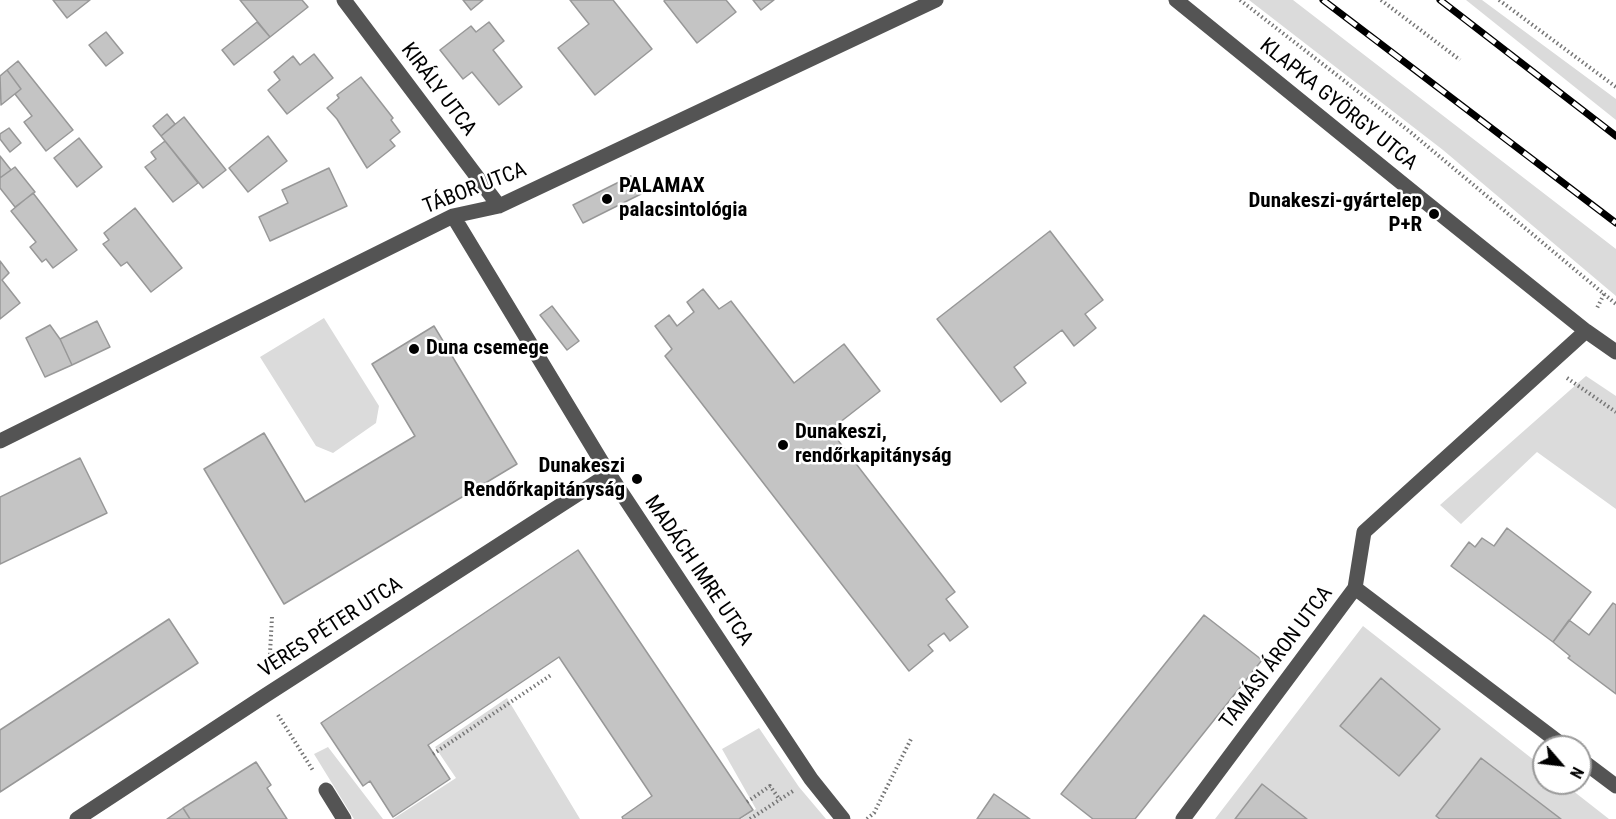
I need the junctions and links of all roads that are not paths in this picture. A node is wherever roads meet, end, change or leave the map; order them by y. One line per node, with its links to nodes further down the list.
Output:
1 (344, 0): 4 (street, KIRÁLY UTCA)
2 (936, 0): 4 (street, TÁBOR UTCA)
3 (1176, 0): 6 (street, KLAPKA GYÖRGY UTCA)
4 (499, 206): 5 (street, TÁBOR UTCA)
5 (453, 216): 8 (street, TÁBOR UTCA); 9 (street, MADÁCH IMRE UTCA)
6 (1586, 331): 7 (street, KLAPKA GYÖRGY UTCA); 10 (street)
7 (1616, 352)
8 (0, 441)
9 (609, 474): 15 (street, VERES PÉTER UTCA); 17 (street, MADÁCH IMRE UTCA)
10 (1355, 588): 11 (street, TAMÁSI ÁRON UTCA); 18 (street, TAMÁSI ÁRON UTCA)
11 (1549, 735)
12 (1592, 768): 13 (street)
13 (1616, 786)
14 (326, 790): 16 (street)
15 (77, 819)
16 (344, 819)
17 (843, 819)
18 (1183, 819)

